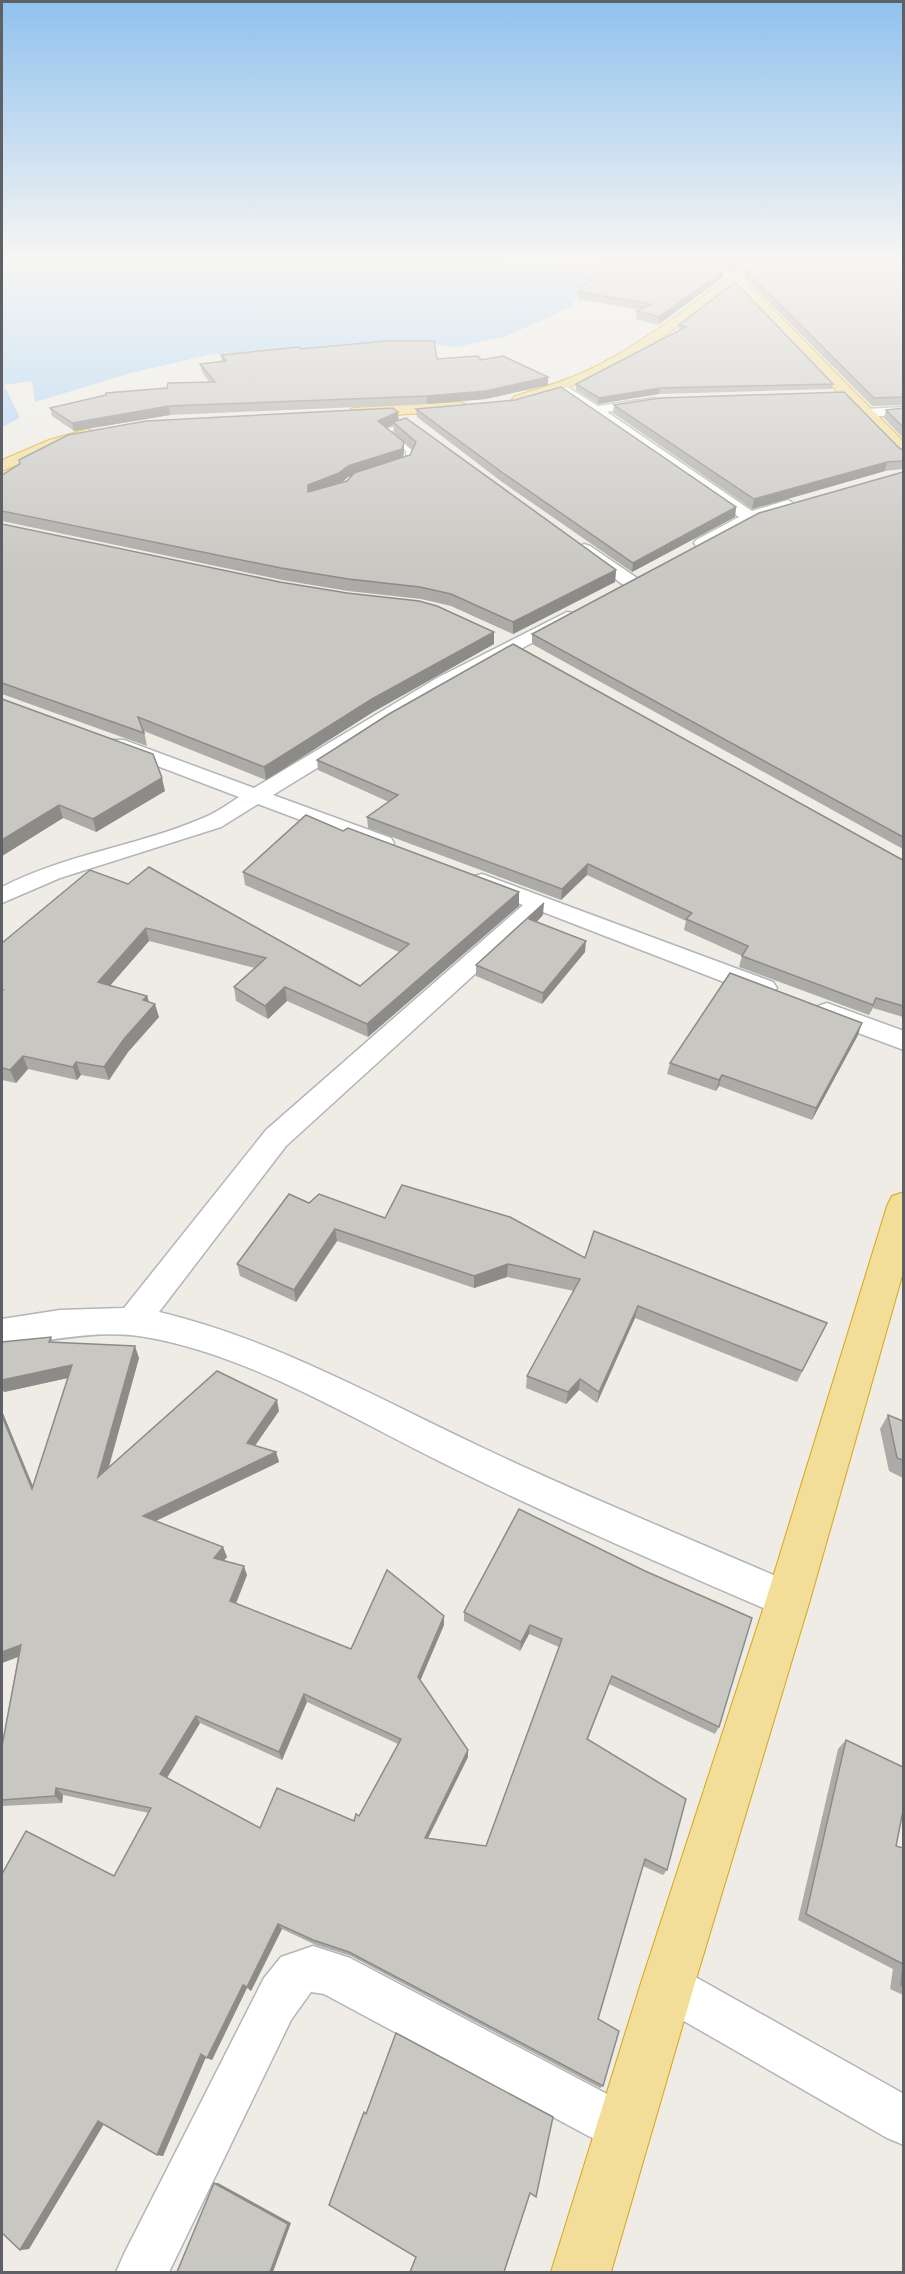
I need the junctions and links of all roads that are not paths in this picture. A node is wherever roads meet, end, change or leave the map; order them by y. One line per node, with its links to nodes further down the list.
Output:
1 (611, 363): 3 (highway)
2 (818, 363): 4 (highway)
3 (563, 388): 7 (highway); 9 (street)
4 (847, 394): 5 (street); 12 (highway)
5 (825, 395)
6 (668, 400): 9 (street)
7 (503, 402)
8 (476, 405): 11 (highway)
9 (596, 410): 20 (street)
10 (903, 411): 12 (street)
11 (397, 412): 13 (highway); 14 (street)
12 (865, 413): 16 (highway)
13 (340, 414)
14 (416, 427): 18 (lane)
15 (100, 431): 17 (highway)
16 (903, 452)
17 (2, 466)
18 (399, 468)
19 (802, 501): 20 (street)
20 (750, 517): 22 (street)
21 (573, 542): 23 (street)
22 (691, 550)
23 (612, 593)
24 (582, 609): 26 (street)
25 (494, 635): 26 (street)
26 (514, 644): 27 (street); 29 (street)
27 (534, 656)
28 (102, 738): 29 (street)
29 (259, 796): 30 (street); 32 (street)
30 (405, 851)
31 (461, 873): 33 (street)
32 (2, 896)
33 (539, 903): 34 (street); 38 (street)
34 (782, 995)
35 (804, 1003): 36 (street)
36 (903, 1041)
37 (903, 1206): 40 (highway)
38 (130, 1323): 39 (street); 40 (street)
39 (2, 1333)
40 (788, 1600): 41 (highway)
41 (667, 1986): 42 (street); 43 (highway)
42 (903, 2121)
43 (624, 2128): 44 (street); 45 (highway)
44 (142, 2272)
45 (581, 2272)

